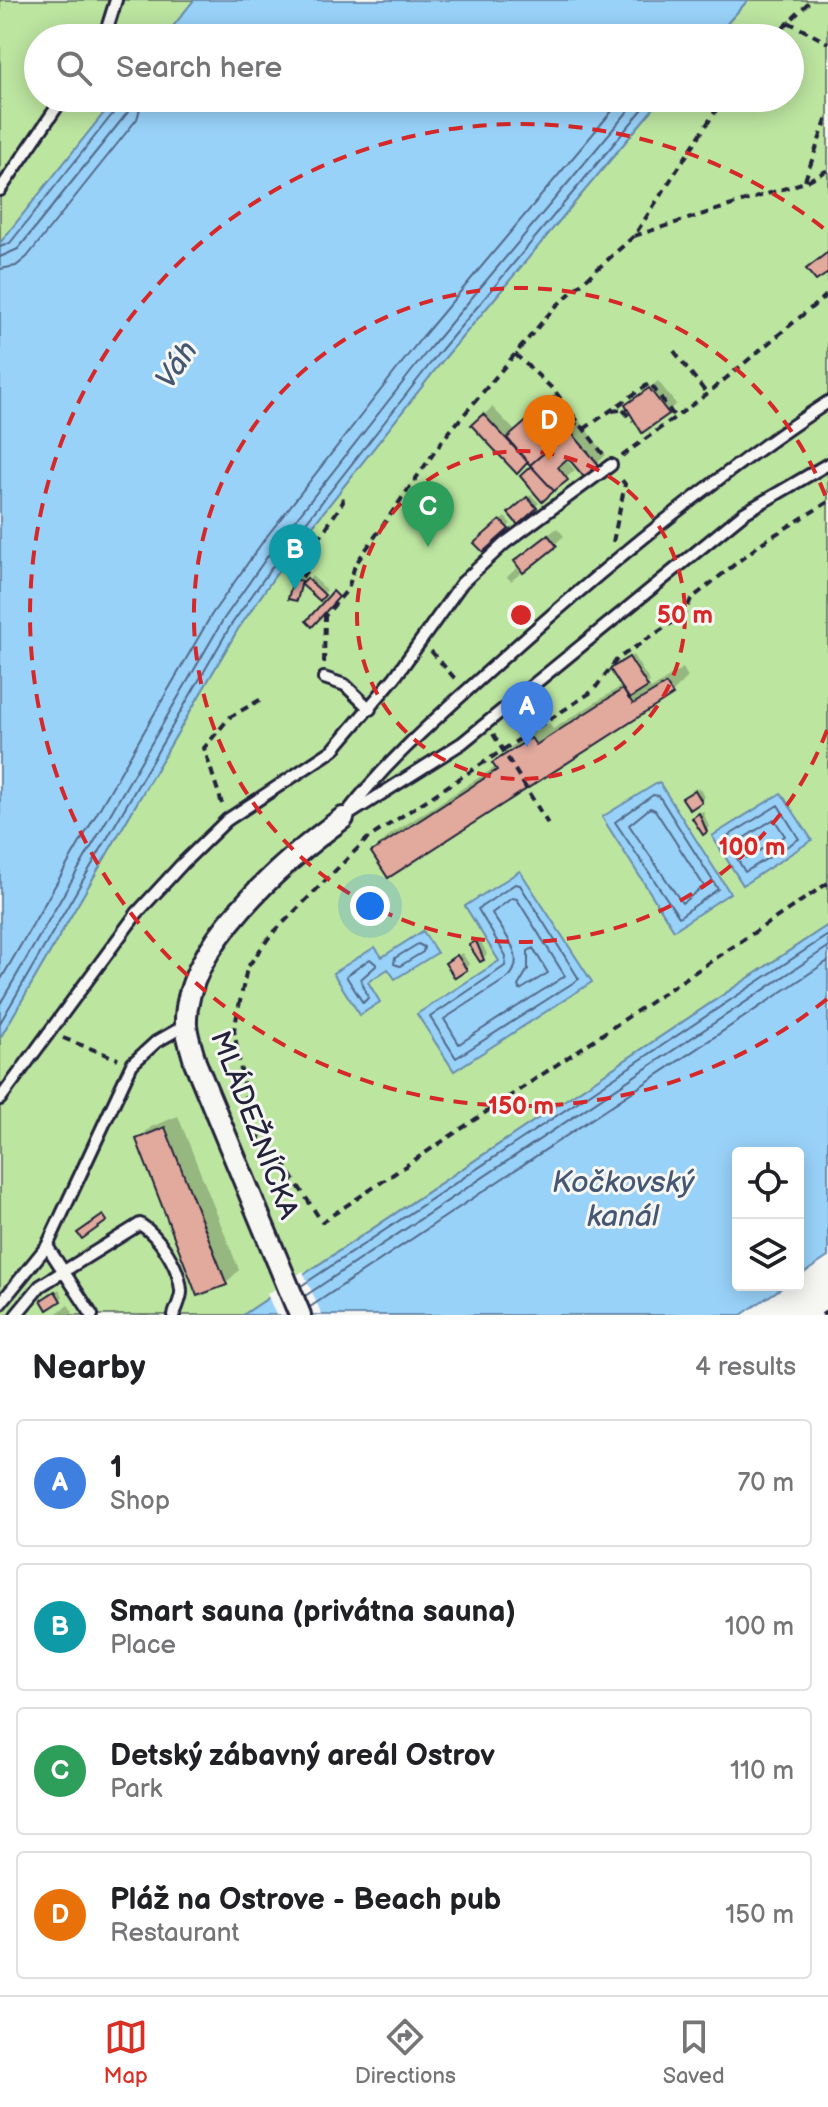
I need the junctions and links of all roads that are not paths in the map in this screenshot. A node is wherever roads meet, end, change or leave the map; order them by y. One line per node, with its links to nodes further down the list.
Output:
1 (116, 0): 2 (lane)
2 (108, 24)
3 (53, 112): 4 (lane)
4 (0, 190)
5 (828, 402): 10 (lane)
6 (828, 464): 10 (lane)
7 (611, 465): 9 (lane)
8 (324, 678): 9 (lane)
9 (370, 709): 12 (lane)
10 (343, 818): 11 (street, MLÁDEŽNÍCKA)
11 (186, 1025): 13 (lane); 19 (street, MLÁDEŽNÍCKA)
12 (0, 1099)
13 (47, 1246): 14 (lane); 15 (lane)
14 (62, 1271): 16 (lane); 17 (lane); 18 (lane)
15 (2, 1298)
16 (16, 1315)
17 (92, 1315)
18 (174, 1315)
19 (300, 1315)

